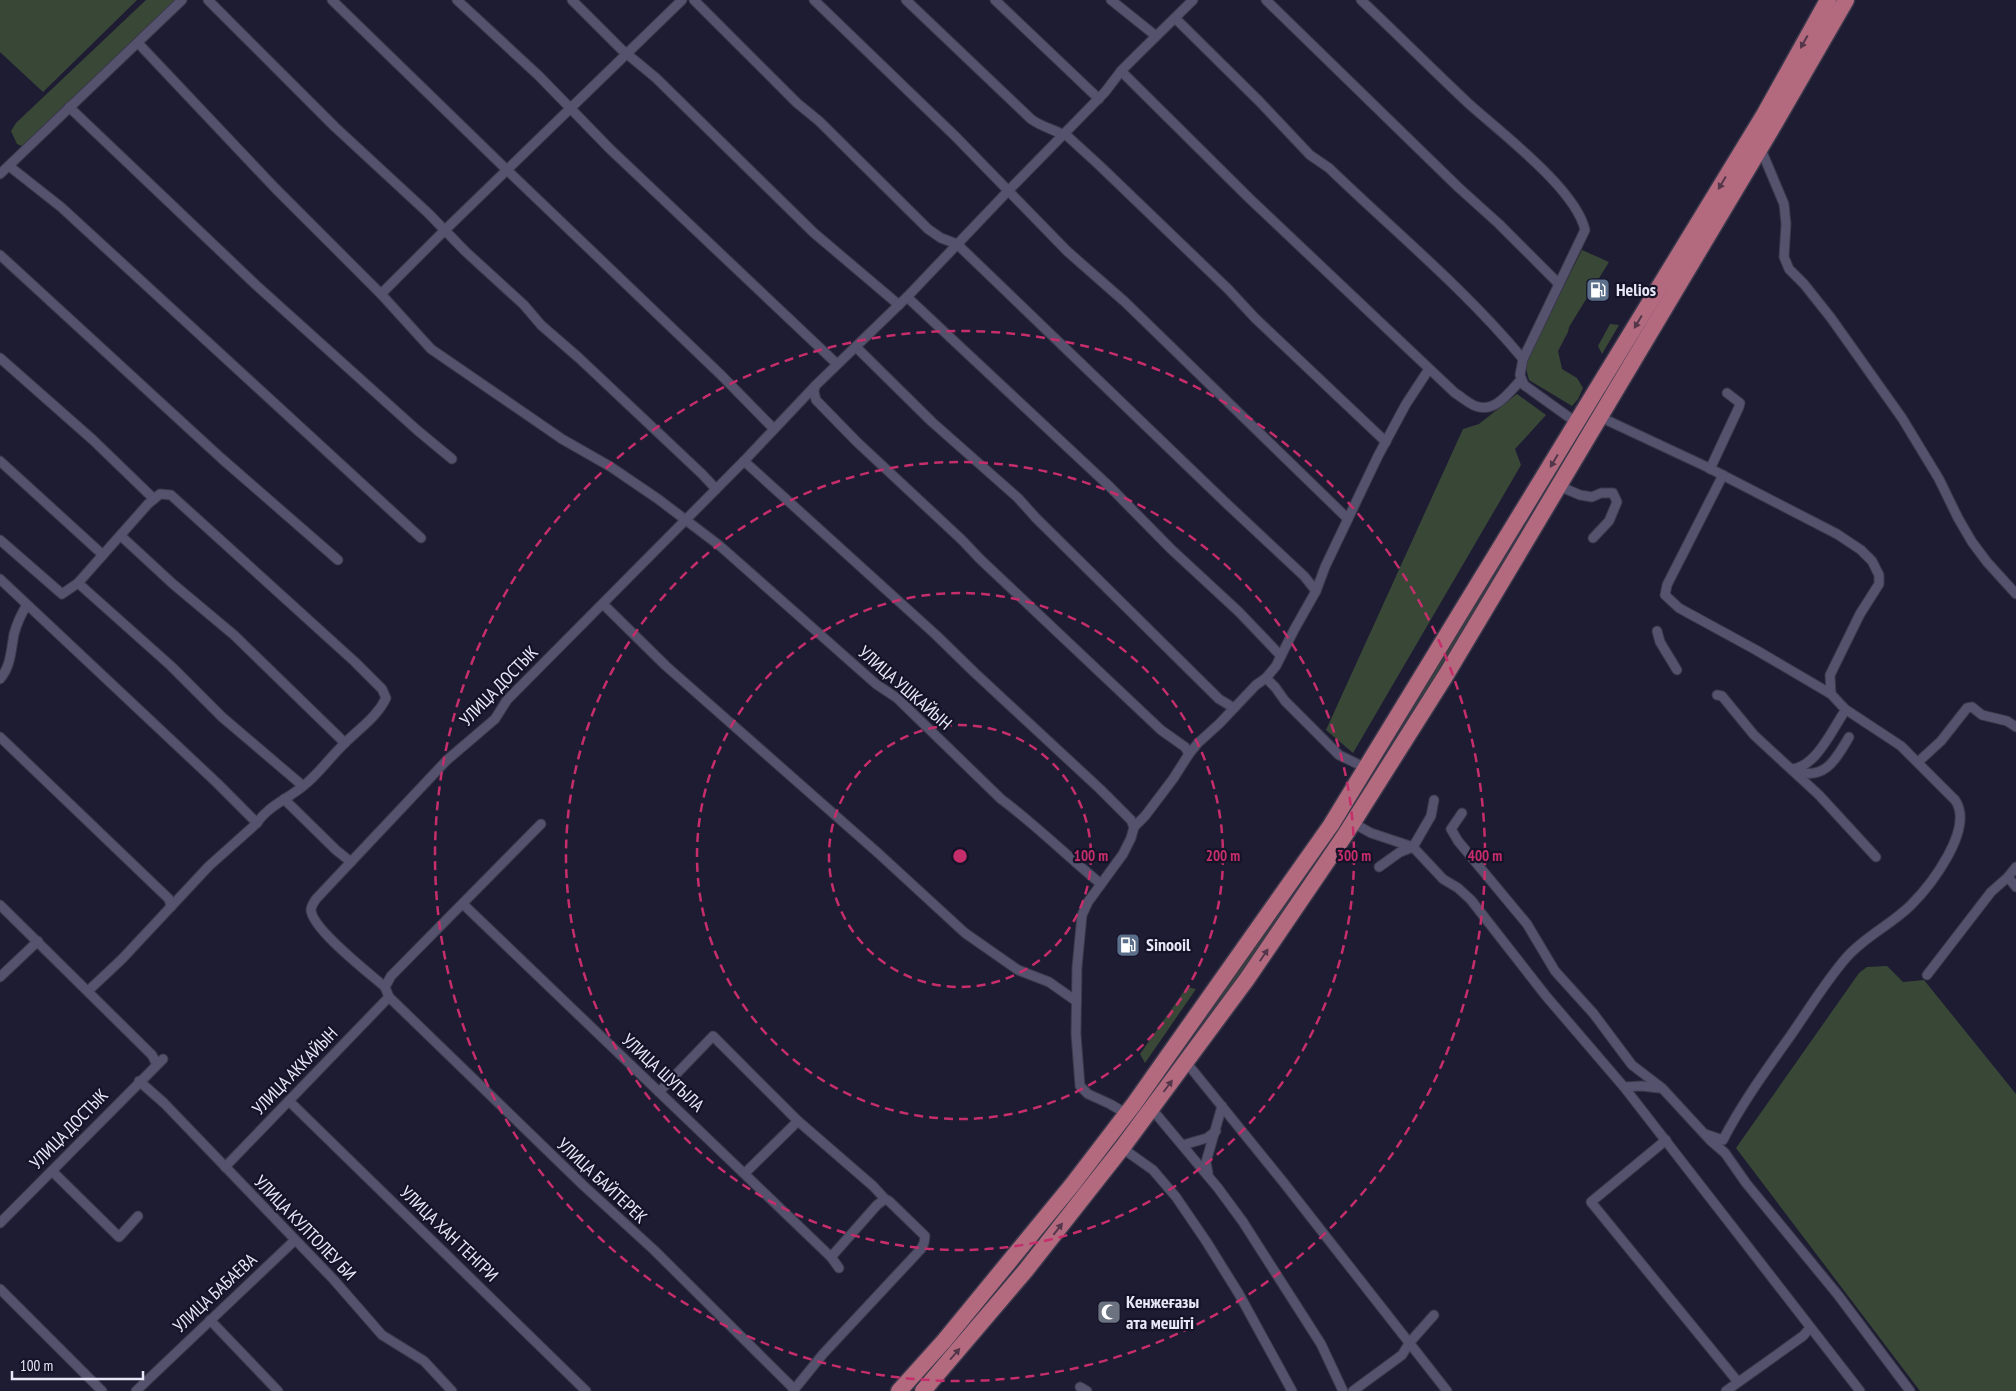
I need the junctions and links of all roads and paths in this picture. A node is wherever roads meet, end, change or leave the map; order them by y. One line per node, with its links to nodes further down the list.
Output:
1 (182, 0): 19 (street)
2 (208, 0): 31 (street)
3 (332, 0): 28 (street)
4 (457, 0): 24 (street)
5 (572, 0): 20 (street)
6 (682, 0): 20 (street)
7 (694, 0): 32 (street)
8 (814, 0): 30 (street)
9 (906, 0): 25 (street)
10 (995, 0): 22 (street)
11 (1111, 0): 18 (street)
12 (1193, 0): 17 (street, УЛИЦА ДОСТЫК)
13 (1266, 0): 34 (street)
14 (1361, 0): 34 (street)
15 (1828, 0): 26 (highway, one-way to 26)
16 (1846, 0): 26 (highway)
17 (1175, 18): 18 (street, УЛИЦА ДОСТЫК); 40 (street)
18 (1156, 36): 21 (street, УЛИЦА ДОСТЫК)
19 (138, 43): 23 (street); 35 (street, УЛИЦА УШКАЙЫН)
20 (628, 54): 24 (street); 37 (street)
21 (1121, 71): 22 (street, УЛИЦА ДОСТЫК); 42 (street)
22 (1099, 99): 25 (street, УЛИЦА ДОСТЫК)
23 (69, 107): 27 (street); 50 (street)
24 (570, 109): 28 (street); 41 (street)
25 (1063, 134): 30 (street, УЛИЦА ДОСТЫК); 49 (street)
26 (1756, 141): 46 (highway); 47 (highway, one-way to 47); 69 (street)
27 (9, 166): 29 (street); 61 (street)
28 (507, 170): 31 (street); 48 (street)
29 (0, 174)
30 (1008, 190): 32 (street, УЛИЦА ДОСТЫК); 58 (street)
31 (444, 231): 35 (street); 56 (street)
32 (957, 244): 36 (street, УЛИЦА ДОСТЫК); 68 (street)
33 (0, 255): 65 (street)
34 (1559, 284): 40 (street)
35 (381, 294): 59 (street, УЛИЦА УШКАЙЫН)
36 (907, 297): 37 (street, УЛИЦА ДОСТЫК); 73 (street)
37 (899, 305): 38 (street, УЛИЦА ДОСТЫК)
38 (856, 347): 41 (street, УЛИЦА ДОСТЫК); 79 (street)
39 (0, 358): 57 (street)
40 (1523, 359): 43 (street)
41 (837, 364): 44 (street, УЛИЦА ДОСТЫК)
42 (1429, 369): 43 (street); 49 (street)
43 (1521, 380): 47 (street)
44 (815, 386): 48 (street, УЛИЦА ДОСТЫК); 85 (street)
45 (1727, 393): 53 (street)
46 (1600, 417): 53 (street); 55 (highway)
47 (1577, 423): 87 (highway, one-way to 87)
48 (774, 429): 52 (street, УЛИЦА ДОСТЫК)
49 (1386, 442): 58 (street)
50 (452, 459)
51 (0, 461): 64 (street)
52 (744, 461): 56 (street, УЛИЦА ДОСТЫК); 96 (street)
53 (1710, 469): 54 (street)
54 (1723, 475): 77 (street); 77 (street)
55 (1558, 486): 62 (street); 94 (highway)
56 (716, 490): 59 (street, УЛИЦА ДОСТЫК)
57 (154, 498): 60 (street); 84 (street)
58 (1348, 519): 68 (street)
59 (686, 520): 70 (street, УЛИЦА ДОСТЫК); 103 (street, УЛИЦА УШКАЙЫН)
60 (121, 536): 64 (street); 84 (street)
61 (421, 538)
62 (1592, 538)
63 (0, 540): 67 (street)
64 (103, 556): 67 (street)
65 (338, 560)
66 (0, 579): 71 (street)
67 (78, 583): 89 (street)
68 (1316, 591): 73 (street)
69 (2016, 594)
70 (603, 604): 99 (street, УЛИЦА ДОСТЫК); 114 (street)
71 (27, 605): 76 (street); 93 (street)
72 (1658, 631): 74 (street)
73 (1281, 656): 75 (street)
74 (1677, 670)
75 (1266, 678): 79 (street); 87 (street)
76 (0, 679)
77 (1831, 694): 86 (street)
78 (1717, 695): 88 (street)
79 (1234, 708): 85 (street)
80 (1843, 714): 88 (street)
81 (2016, 727): 86 (street)
82 (0, 737): 107 (street)
83 (1849, 737): 88 (street)
84 (344, 743): 89 (street)
85 (1189, 754): 96 (street)
86 (1918, 762): 125 (street)
87 (1366, 768): 122 (highway)
88 (1791, 769): 98 (street)
89 (303, 786): 90 (street)
90 (284, 800): 93 (street); 99 (street)
91 (1434, 800): 97 (street)
92 (1462, 813): 118 (street)
93 (257, 823): 107 (street)
94 (1353, 823): 97 (street); 115 (highway, one-way to 94)
95 (541, 824): 106 (street)
96 (1134, 827): 103 (street)
97 (1413, 846): 100 (street); 117 (street)
98 (1876, 857)
99 (351, 862): 111 (street, УЛИЦА ДОСТЫК)
100 (1379, 867)
101 (2016, 867): 102 (street)
102 (2008, 877): 104 (street); 109 (street)
103 (1101, 884): 114 (street)
104 (2016, 887)
105 (0, 904): 108 (street)
106 (463, 904): 111 (street); 119 (street, УЛИЦА ШУГЫЛА)
107 (170, 907): 112 (street)
108 (38, 941): 110 (street); 112 (street)
109 (1926, 975)
110 (0, 977)
111 (385, 987): 113 (street)
112 (88, 991): 116 (street, УЛИЦА ДОСТЫК)
113 (389, 998): 120 (street, УЛИЦА АККАЙЫН); 145 (street, УЛИЦА БАЙТЕРЕК)
114 (1076, 1001): 122 (street)
115 (1186, 1062): 121 (street); 122 (highway, one-way to 115)
116 (139, 1081): 129 (street, УЛИЦА КУЛТОЛЕУ БИ); 130 (street, УЛИЦА ДОСТЫК)
117 (1624, 1086): 118 (street); 126 (street)
118 (1662, 1088): 125 (street)
119 (660, 1092): 123 (street); 131 (street, УЛИЦА ШУГЫЛА)
120 (289, 1101): 129 (street, УЛИЦА АККАЙЫН); 150 (street, УЛИЦА ХАН ТЕНГРИ)
121 (1222, 1106): 124 (street); 143 (street)
122 (1140, 1110): 127 (street); 128 (highway); 151 (highway)
123 (798, 1121): 131 (street); 133 (street)
124 (1216, 1131): 127 (street); 132 (street)
125 (1705, 1134): 159 (street)
126 (1666, 1140): 142 (street); 144 (street)
127 (1183, 1144): 132 (street)
128 (1122, 1148): 152 (highway, one-way to 128); 153 (street)
129 (225, 1166): 136 (street, УЛИЦА КУЛТОЛЕУ БИ)
130 (52, 1171): 134 (street); 135 (street, УЛИЦА ДОСТЫК)
131 (745, 1173): 137 (street, УЛИЦА ШУГЫЛА)
132 (1208, 1175): 154 (street)
133 (885, 1199): 137 (street); 145 (street)
134 (138, 1216)
135 (0, 1223)
136 (295, 1240): 141 (street, УЛИЦА БАБАЕВА); 149 (street, УЛИЦА КУЛТОЛЕУ БИ)
137 (831, 1257): 138 (street, УЛИЦА ШУГЫЛА)
138 (840, 1268)
139 (0, 1289): 146 (street)
140 (1434, 1315): 143 (street)
141 (210, 1320): 147 (street, УЛИЦА БАБАЕВА); 148 (street)
142 (1810, 1328): 144 (street); 158 (street)
143 (1410, 1342): 155 (street); 156 (street)
144 (1738, 1382): 157 (street)
145 (793, 1390)
146 (102, 1391)
147 (136, 1391)
148 (278, 1391)
149 (452, 1391)
150 (586, 1391)
151 (899, 1391)
152 (923, 1391)
153 (1292, 1391)
154 (1343, 1391)
155 (1353, 1391)
156 (1447, 1391)
157 (1726, 1391)
158 (1860, 1391)
159 (1910, 1391)

